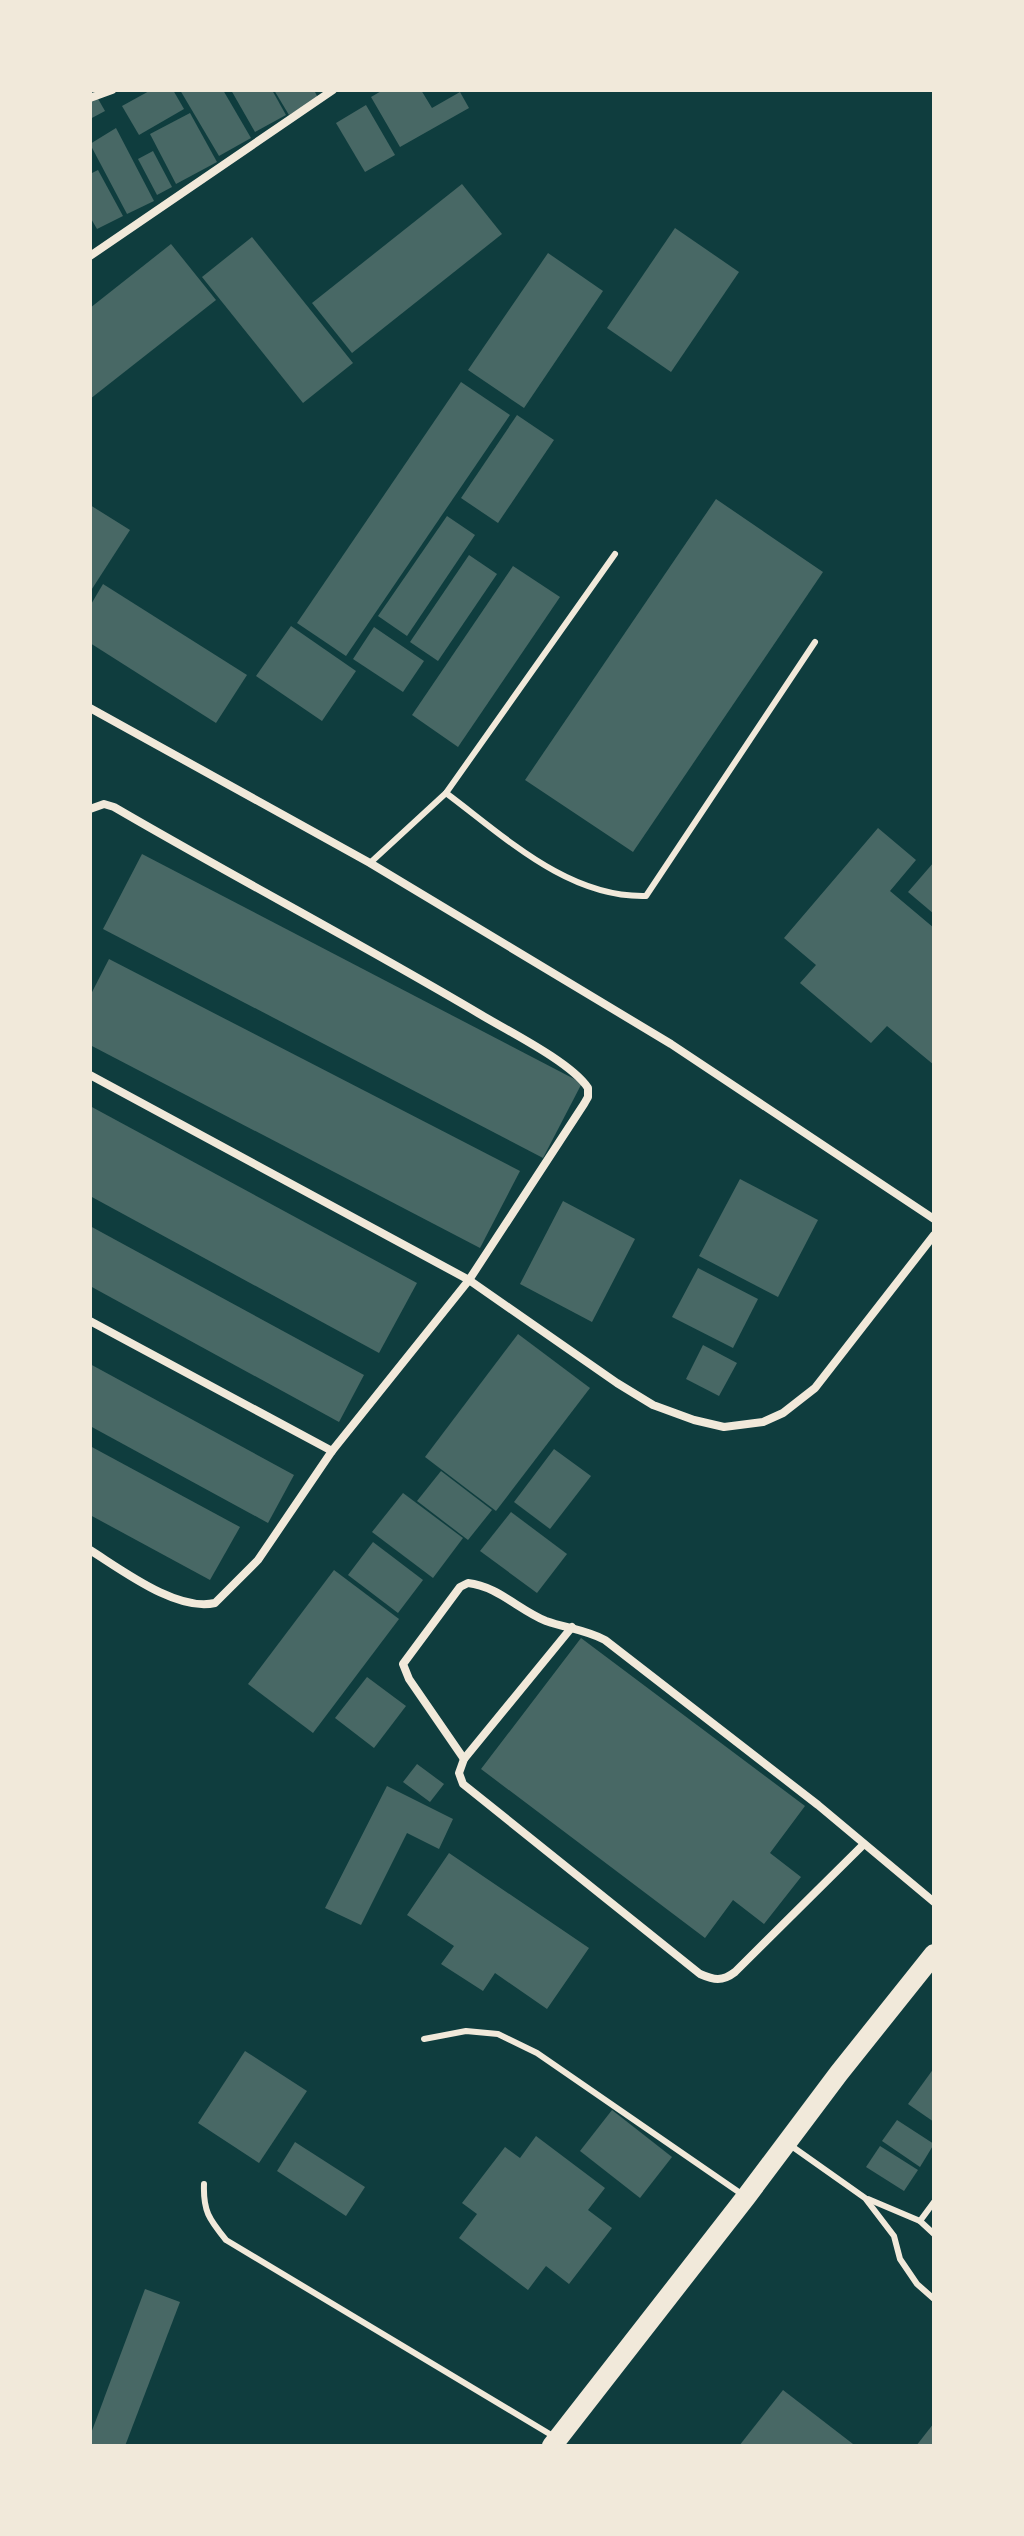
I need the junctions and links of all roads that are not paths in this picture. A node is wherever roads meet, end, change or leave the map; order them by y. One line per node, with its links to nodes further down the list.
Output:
1 (112, 90): 3 (street)
2 (333, 90): 4 (street)
3 (90, 98)
4 (90, 256)
5 (615, 554): 8 (lane)
6 (815, 642): 8 (lane)
7 (90, 708): 10 (street)
8 (446, 793): 10 (lane)
9 (90, 809): 14 (street)
10 (370, 863): 12 (street)
11 (90, 1075): 14 (street)
12 (934, 1219)
13 (934, 1235): 14 (street)
14 (469, 1280): 16 (street)
15 (90, 1321): 16 (street)
16 (332, 1451): 17 (street)
17 (90, 1550)
18 (572, 1627): 19 (street); 19 (street); 20 (street)
19 (464, 1759): 20 (street)
20 (863, 1845): 21 (street)
21 (934, 1902)
22 (934, 1954): 24 (main road)
23 (424, 2039): 26 (lane)
24 (787, 2143): 26 (main road); 27 (lane)
25 (204, 2184): 32 (lane)
26 (746, 2197): 32 (main road)
27 (865, 2198): 29 (lane); 31 (lane)
28 (934, 2202): 29 (lane)
29 (920, 2221): 30 (lane)
30 (934, 2234)
31 (934, 2299)
32 (554, 2442)

